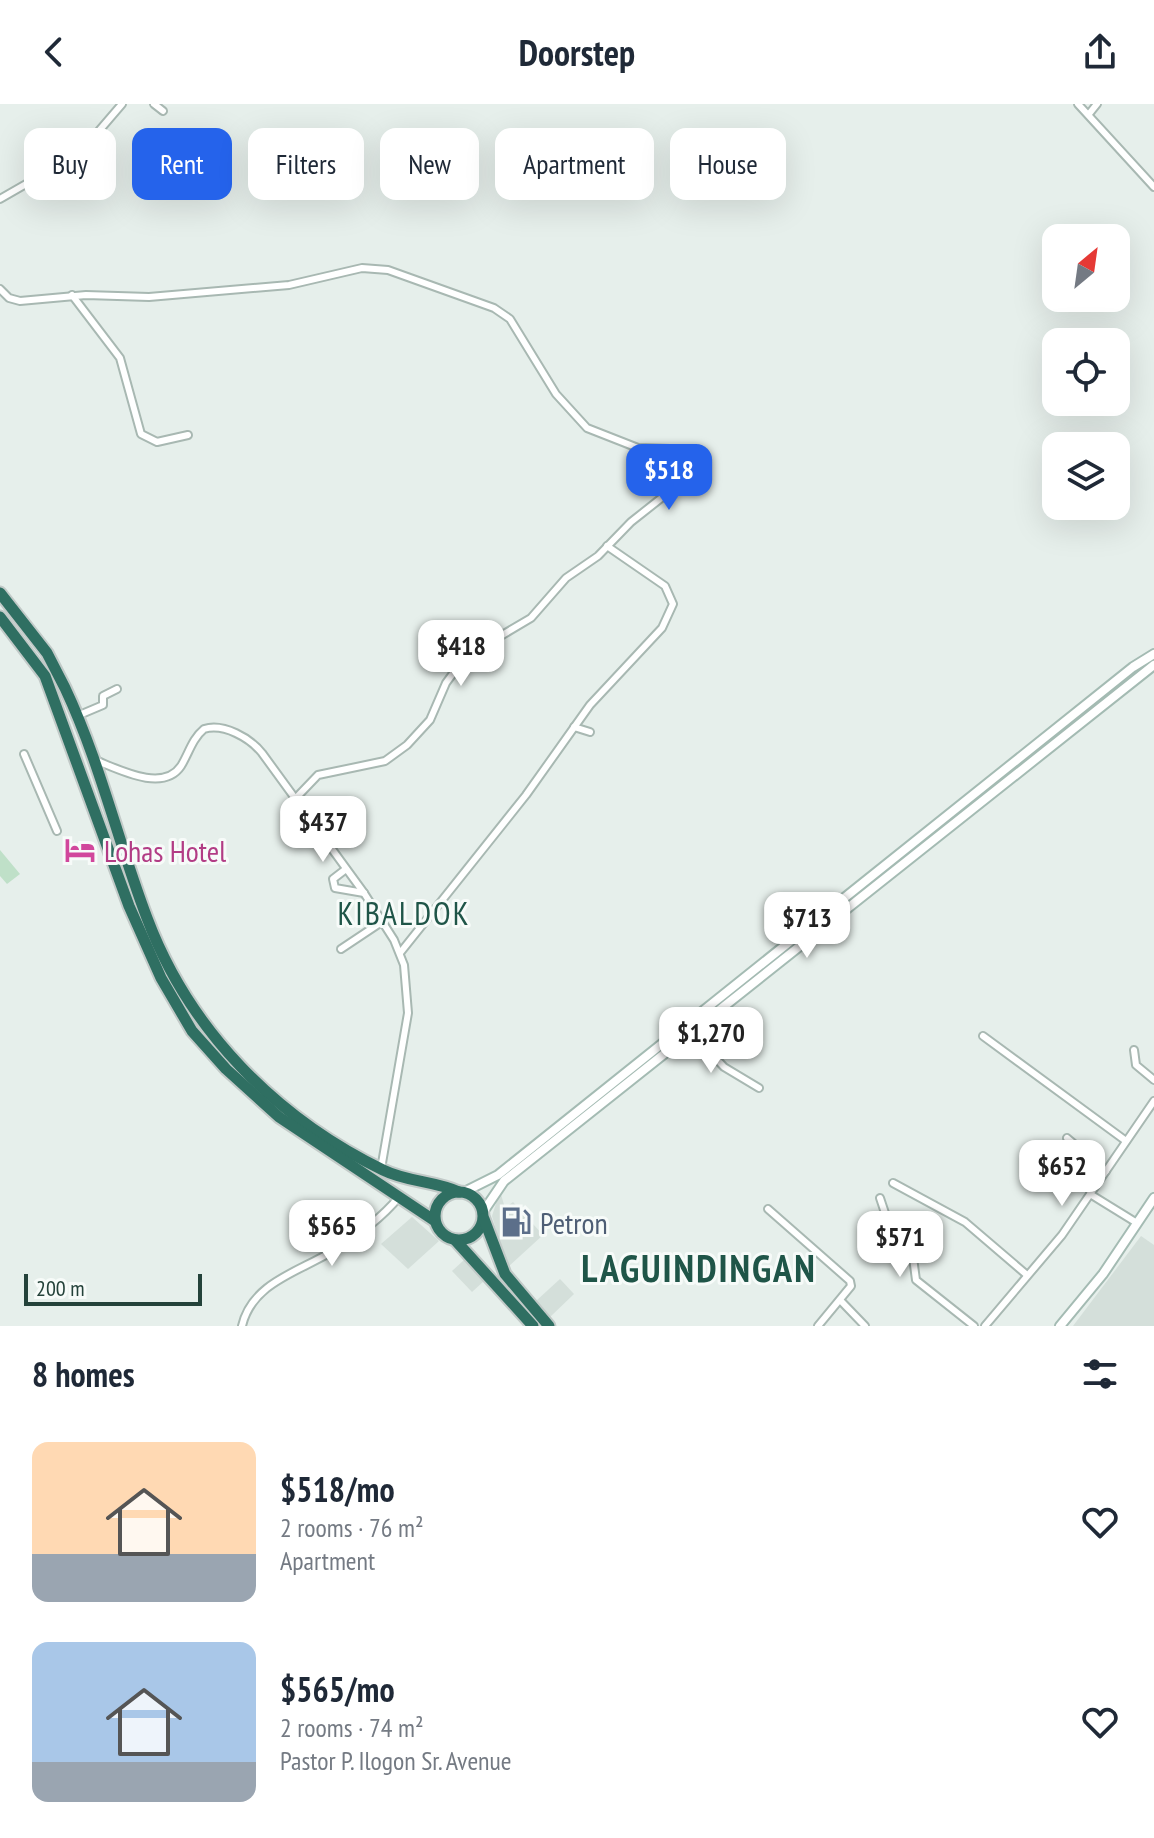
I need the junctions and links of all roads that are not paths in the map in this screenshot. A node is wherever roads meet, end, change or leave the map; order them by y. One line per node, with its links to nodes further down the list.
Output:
1 (122, 104): 8 (street)
2 (154, 104): 5 (street)
3 (1078, 104): 6 (street)
4 (1097, 104): 6 (street)
5 (163, 111)
6 (1089, 114): 7 (street)
7 (1154, 187)
8 (0, 199)
9 (0, 289): 10 (street)
10 (72, 295): 11 (street); 12 (street)
11 (188, 435)
12 (607, 546): 21 (street); 25 (street)
13 (0, 593): 17 (highway)
14 (0, 617): 18 (highway)
15 (1154, 654): 45 (main road)
16 (1154, 665): 32 (main road)
17 (56, 668): 18 (highway); 20 (highway)
18 (45, 676): 37 (highway)
19 (117, 689): 20 (street)
20 (77, 716): 24 (highway)
21 (574, 727): 22 (street); 31 (street)
22 (590, 732)
23 (24, 754): 26 (street)
24 (91, 758): 25 (street); 37 (highway)
25 (295, 799): 27 (street)
26 (57, 831)
27 (346, 869): 28 (street); 28 (street)
28 (364, 893): 29 (street)
29 (383, 921): 30 (street); 31 (street)
30 (341, 949)
31 (400, 953): 42 (street)
32 (691, 1032): 36 (street); 51 (main road)
33 (983, 1036): 40 (street)
34 (1134, 1050): 35 (street)
35 (1154, 1080)
36 (759, 1088)
37 (257, 1091): 41 (highway)
38 (1154, 1101): 40 (street)
39 (1067, 1138): 43 (street)
40 (1126, 1141): 43 (street)
41 (348, 1156): 42 (highway); 47 (highway)
42 (381, 1169): 45 (highway)
43 (1106, 1171): 46 (street)
44 (893, 1183): 55 (street)
45 (462, 1192): 51 (highway); 52 (highway)
46 (1090, 1194): 53 (street); 55 (street)
47 (399, 1197): 52 (highway); 57 (street)
48 (880, 1198): 62 (street)
49 (1154, 1198): 53 (main road)
50 (768, 1209): 56 (street)
51 (483, 1215): 54 (highway); 59 (highway)
52 (435, 1221): 54 (highway)
53 (1137, 1223): 64 (main road)
54 (456, 1241): 58 (highway)
55 (1027, 1275): 63 (street)
56 (840, 1300): 60 (street); 61 (street)
57 (242, 1326)
58 (533, 1326)
59 (549, 1326)
60 (818, 1326)
61 (865, 1326)
62 (974, 1326)
63 (985, 1326)
64 (1060, 1326)

